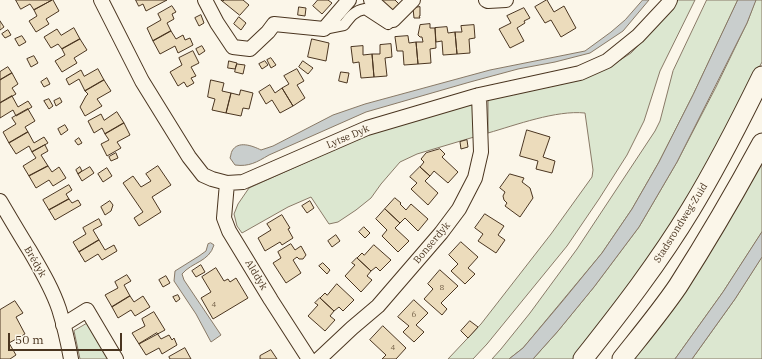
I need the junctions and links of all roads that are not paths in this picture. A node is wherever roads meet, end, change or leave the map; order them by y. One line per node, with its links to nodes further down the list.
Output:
1 (102, 0): 14 (street, Lytse Dyk)
2 (205, 0): 10 (street)
3 (349, 0): 10 (street)
4 (371, 0): 9 (street)
5 (413, 0): 9 (street)
6 (486, 0): 7 (street)
7 (506, 0)
8 (670, 0): 12 (street, Lytse Dyk)
9 (393, 20): 10 (street)
10 (324, 29)
11 (762, 76): 21 (main road, Stadsrondweg-Zuid)
12 (479, 95): 14 (street, Lytse Dyk); 20 (street, Bonserdyk)
13 (762, 143): 22 (main road)
14 (227, 183): 19 (street, Alddyk)
15 (0, 202): 16 (street, Brédyk)
16 (63, 325): 17 (street, Brédyk); 18 (street)
17 (71, 359)
18 (116, 359)
19 (309, 359)
20 (319, 359)
21 (583, 359)
22 (622, 359)

